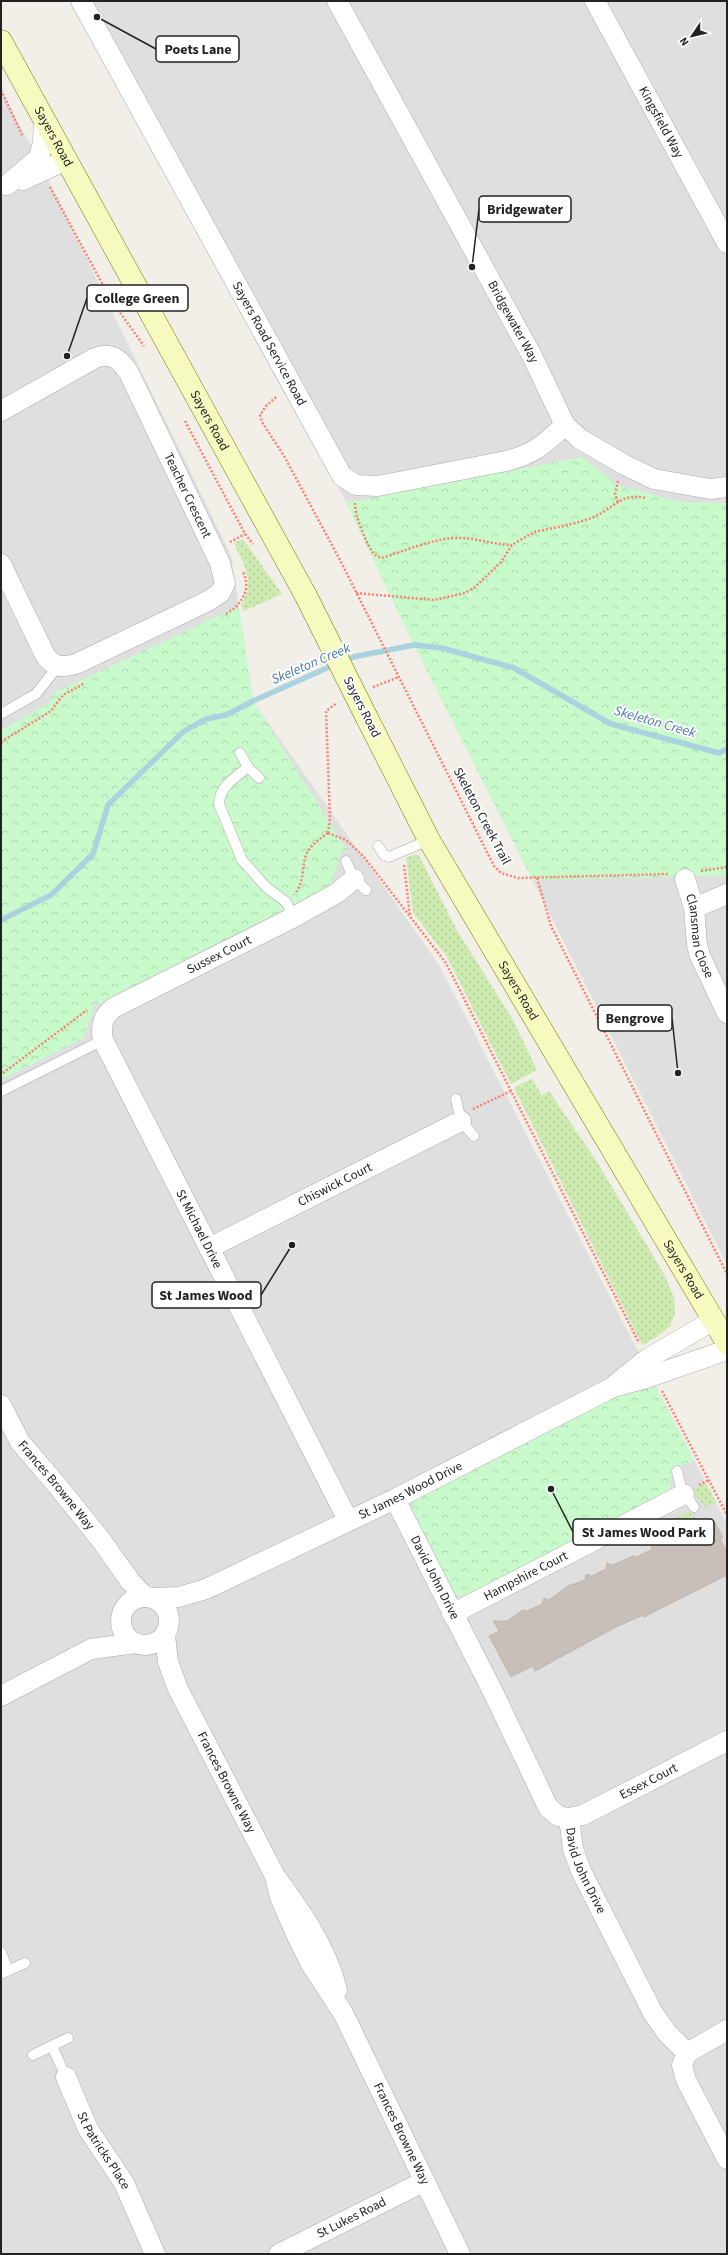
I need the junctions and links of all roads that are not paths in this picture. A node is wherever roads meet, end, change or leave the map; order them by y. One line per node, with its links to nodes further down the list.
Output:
1 (81, 1): 11 (street, Sayers Road Service Road)
2 (337, 1): 11 (street, Bridgewater Way)
3 (594, 1): 9 (street, Kingsfield Way)
4 (1, 41): 5 (main road, Sayers Road)
5 (44, 120): 6 (main road, Sayers Road); 7 (street)
6 (66, 160): 7 (street); 19 (main road, Sayers Road, bridge)
7 (39, 167): 8 (street)
8 (4, 187)
9 (727, 243)
10 (1, 411): 14 (street, Teacher Crescent)
11 (565, 425): 12 (street, Bridgewater Way)
12 (727, 487)
13 (1, 564): 14 (street)
14 (58, 666): 15 (lane)
15 (1, 714)
16 (240, 753): 17 (lane)
17 (248, 767): 18 (lane); 26 (lane)
18 (259, 778)
19 (429, 840): 20 (lane); 34 (main road, Sayers Road)
20 (378, 846)
21 (346, 861): 23 (lane, Sussex Court)
22 (686, 875): 25 (street, Clansman Close)
23 (360, 884): 26 (street, Sussex Court)
24 (727, 894): 25 (street)
25 (694, 908): 27 (street, Clansman Close)
26 (294, 916): 28 (street, Sussex Court)
27 (727, 1013)
28 (103, 1040): 29 (lane); 33 (street, St Michael Drive)
29 (1, 1091)
30 (456, 1099): 31 (lane)
31 (460, 1118): 32 (lane); 33 (street, Chiswick Court)
32 (474, 1136)
33 (209, 1248): 42 (street, St Michael Drive)
34 (714, 1320): 35 (main road, Sayers Road); 37 (street, St James Wood Drive)
35 (727, 1343)
36 (727, 1350): 37 (street, St James Wood Drive)
37 (651, 1367): 40 (street, St James Wood Drive)
38 (1, 1406): 43 (street, Frances Browne Way)
39 (677, 1471): 41 (lane, Hampshire Court)
40 (395, 1499): 42 (street, St James Wood Drive); 47 (street, David John Drive)
41 (689, 1501): 47 (street, Hampshire Court)
42 (348, 1520): 44 (street, St James Wood Drive)
43 (115, 1562): 45 (street, Frances Browne Way); 46 (street, Frances Browne Way)
44 (206, 1589): 45 (street, St James Wood Drive); 48 (street, St James Wood Drive)
45 (149, 1597): 46 (street); 48 (street)
46 (123, 1613): 49 (street); 50 (street)
47 (452, 1614): 54 (street, David John Drive)
48 (166, 1632): 49 (street); 51 (street, Frances Browne Way)
49 (139, 1644): 50 (street); 51 (street, Frances Browne Way)
50 (91, 1649): 52 (street)
51 (178, 1689): 65 (street, Frances Browne Way)
52 (1, 1696)
53 (727, 1741): 54 (street, Essex Court)
54 (569, 1818): 61 (street, David John Drive)
55 (1, 1952): 57 (lane)
56 (25, 1962): 57 (lane)
57 (5, 1972)
58 (727, 2030): 61 (street)
59 (68, 2038): 60 (lane)
60 (52, 2046): 62 (lane); 63 (lane, St Patricks Place)
61 (687, 2053): 64 (street)
62 (33, 2055)
63 (66, 2077): 66 (street, St Patricks Place)
64 (727, 2159)
65 (423, 2182): 67 (street, St Lukes Road); 68 (street, Frances Browne Way)
66 (155, 2254)
67 (279, 2254)
68 (460, 2254)

